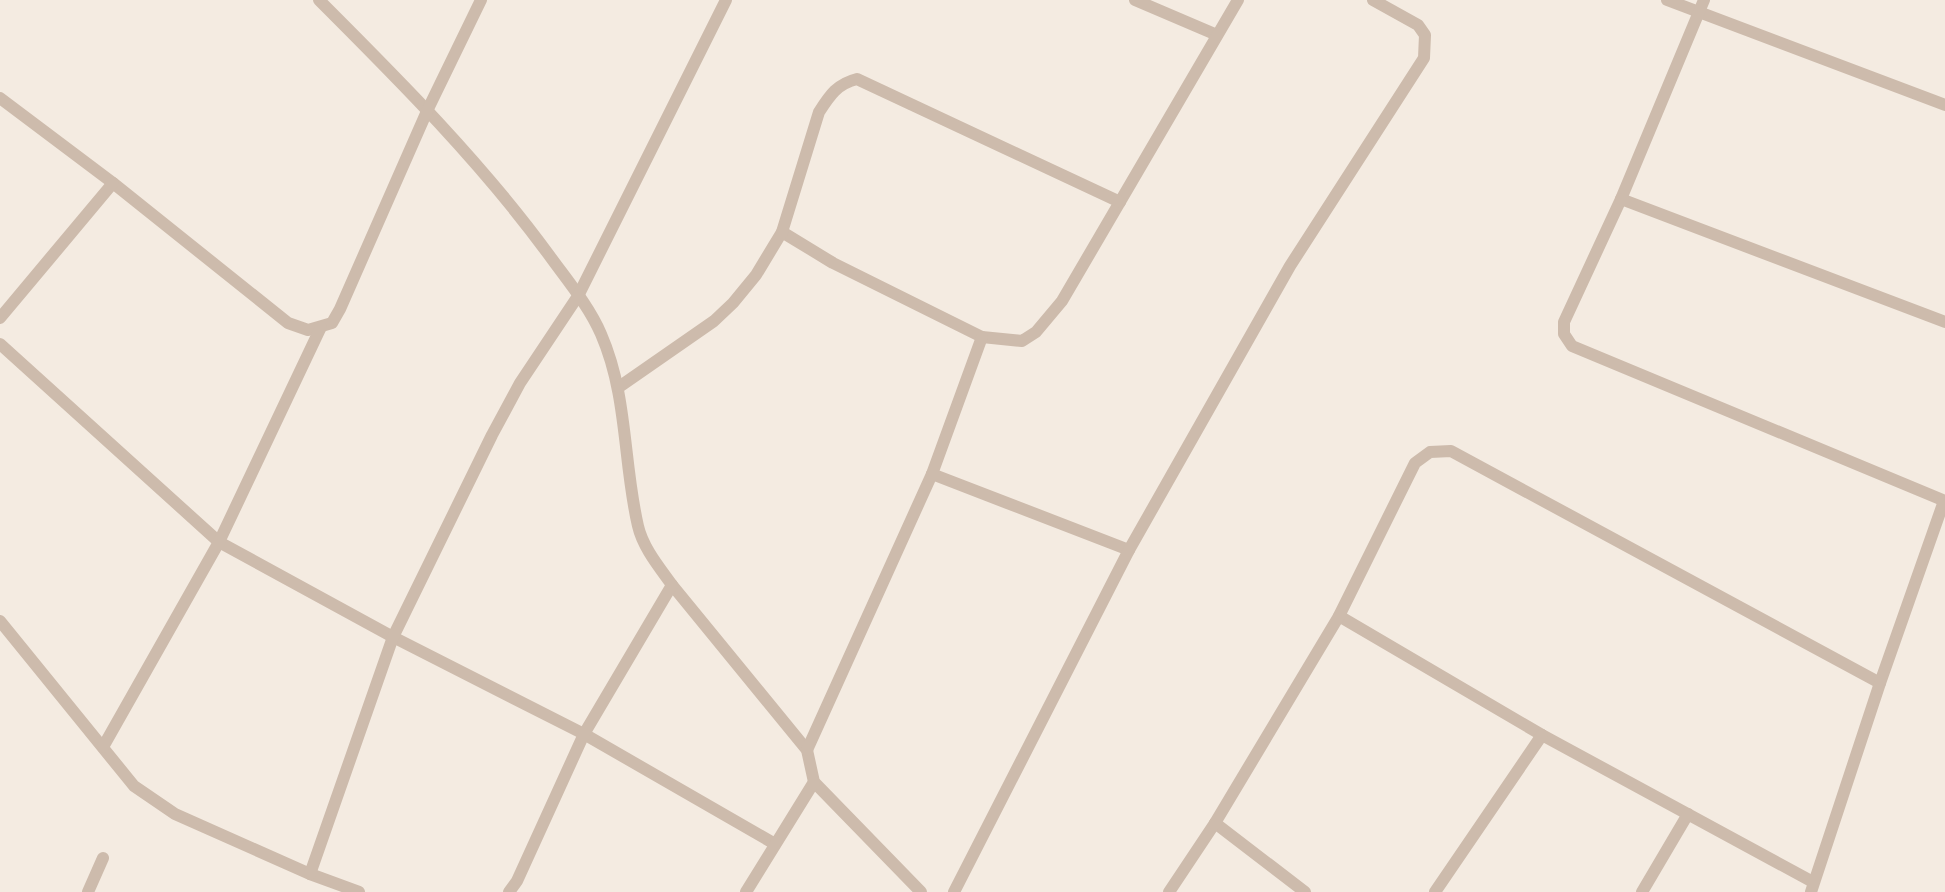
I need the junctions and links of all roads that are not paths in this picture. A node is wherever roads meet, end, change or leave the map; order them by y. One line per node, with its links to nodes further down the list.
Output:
1 (319, 0): 13 (street)
2 (481, 0): 13 (street)
3 (726, 0): 18 (street)
4 (1135, 0): 10 (street)
5 (1238, 0): 10 (street)
6 (1374, 0): 28 (street)
7 (1667, 0): 9 (street)
8 (1704, 0): 9 (street)
9 (1699, 13): 12 (street); 15 (street)
10 (1217, 35): 16 (street)
11 (0, 98): 14 (street)
12 (1945, 105)
13 (428, 109): 18 (street); 21 (street)
14 (113, 183): 19 (street); 21 (street)
15 (1621, 199): 20 (street); 26 (street)
16 (1120, 202): 17 (street); 22 (street)
17 (782, 232): 22 (street); 24 (street)
18 (578, 296): 24 (street); 32 (street)
19 (0, 318)
20 (1945, 322)
21 (321, 327): 27 (street)
22 (982, 337): 25 (street)
23 (0, 344): 27 (street)
24 (619, 387): 29 (street)
25 (932, 474): 28 (street); 37 (street)
26 (1944, 501): 33 (street)
27 (220, 542): 32 (street); 36 (street)
28 (1129, 550): 50 (street)
29 (672, 585): 34 (street); 37 (street)
30 (1338, 616): 33 (street); 35 (street); 40 (street)
31 (0, 621): 36 (street)
32 (393, 637): 34 (street); 43 (street)
33 (1880, 683): 44 (street)
34 (584, 734): 41 (street); 47 (street)
35 (1542, 735): 39 (street); 53 (street)
36 (103, 747): 43 (street)
37 (807, 750): 38 (street)
38 (814, 782): 41 (street); 49 (street)
39 (1688, 814): 44 (street); 54 (street)
40 (1215, 823): 51 (street); 52 (street)
41 (775, 844): 48 (street)
42 (103, 858): 45 (street)
43 (310, 874): 46 (street)
44 (1812, 887)
45 (88, 892)
46 (359, 892)
47 (509, 892)
48 (746, 892)
49 (921, 892)
50 (954, 892)
51 (1169, 892)
52 (1305, 892)
53 (1435, 892)
54 (1642, 892)

